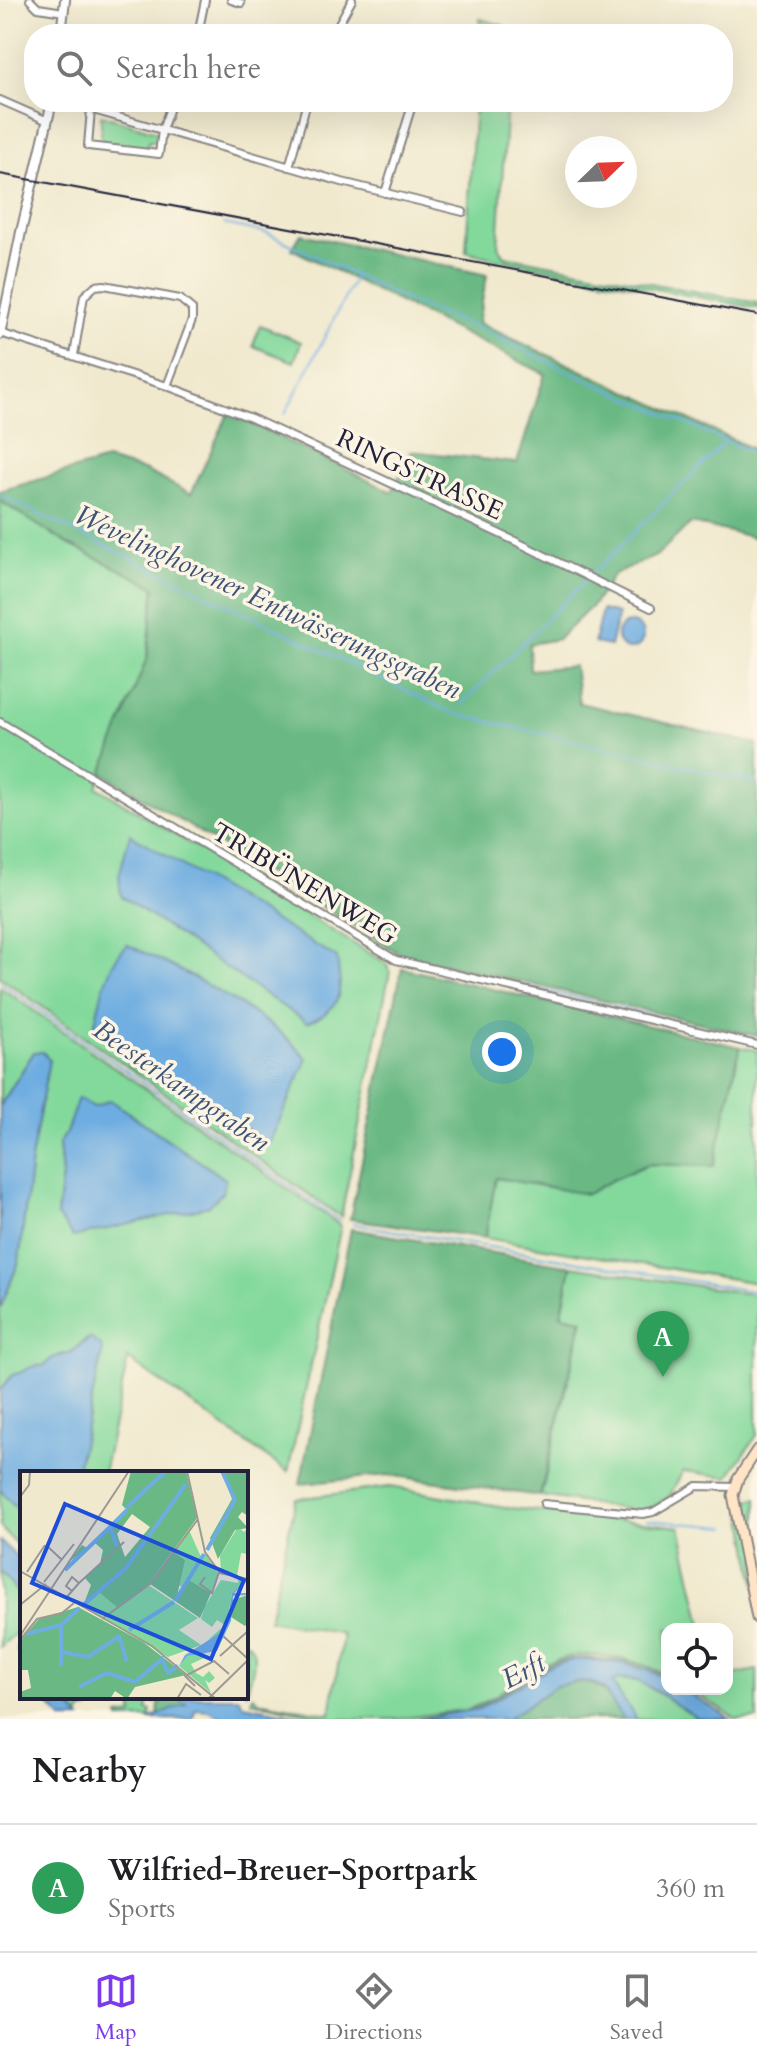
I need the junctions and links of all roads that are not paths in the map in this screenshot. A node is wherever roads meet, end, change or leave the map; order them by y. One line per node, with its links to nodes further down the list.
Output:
1 (30, 0): 7 (street)
2 (65, 0): 7 (street)
3 (205, 0): 9 (street)
4 (231, 0): 6 (street)
5 (352, 0): 10 (street)
6 (241, 3)
7 (64, 12): 8 (street)
8 (62, 24)
9 (200, 24)
10 (339, 24)
11 (0, 100): 12 (street)
12 (24, 110)
13 (27, 112): 20 (street)
14 (50, 112): 20 (street)
15 (91, 112): 21 (street)
16 (101, 112): 21 (street)
17 (168, 112): 21 (street)
18 (304, 112): 22 (street)
19 (410, 112): 23 (street)
20 (48, 121): 25 (street)
21 (162, 130): 22 (street)
22 (289, 167): 23 (street)
23 (385, 193): 24 (street)
24 (463, 212)
25 (0, 334): 26 (street, RINGSTRASSE)
26 (74, 355): 27 (street, RINGSTRASSE); 27 (street)
27 (167, 386): 28 (street, RINGSTRASSE)
28 (651, 608)
29 (0, 722): 30 (street, TRIBÜNENWEG)
30 (757, 1045)
31 (757, 1450): 32 (main road)
32 (735, 1487): 33 (street); 34 (main road)
33 (544, 1504)
34 (757, 1618)

